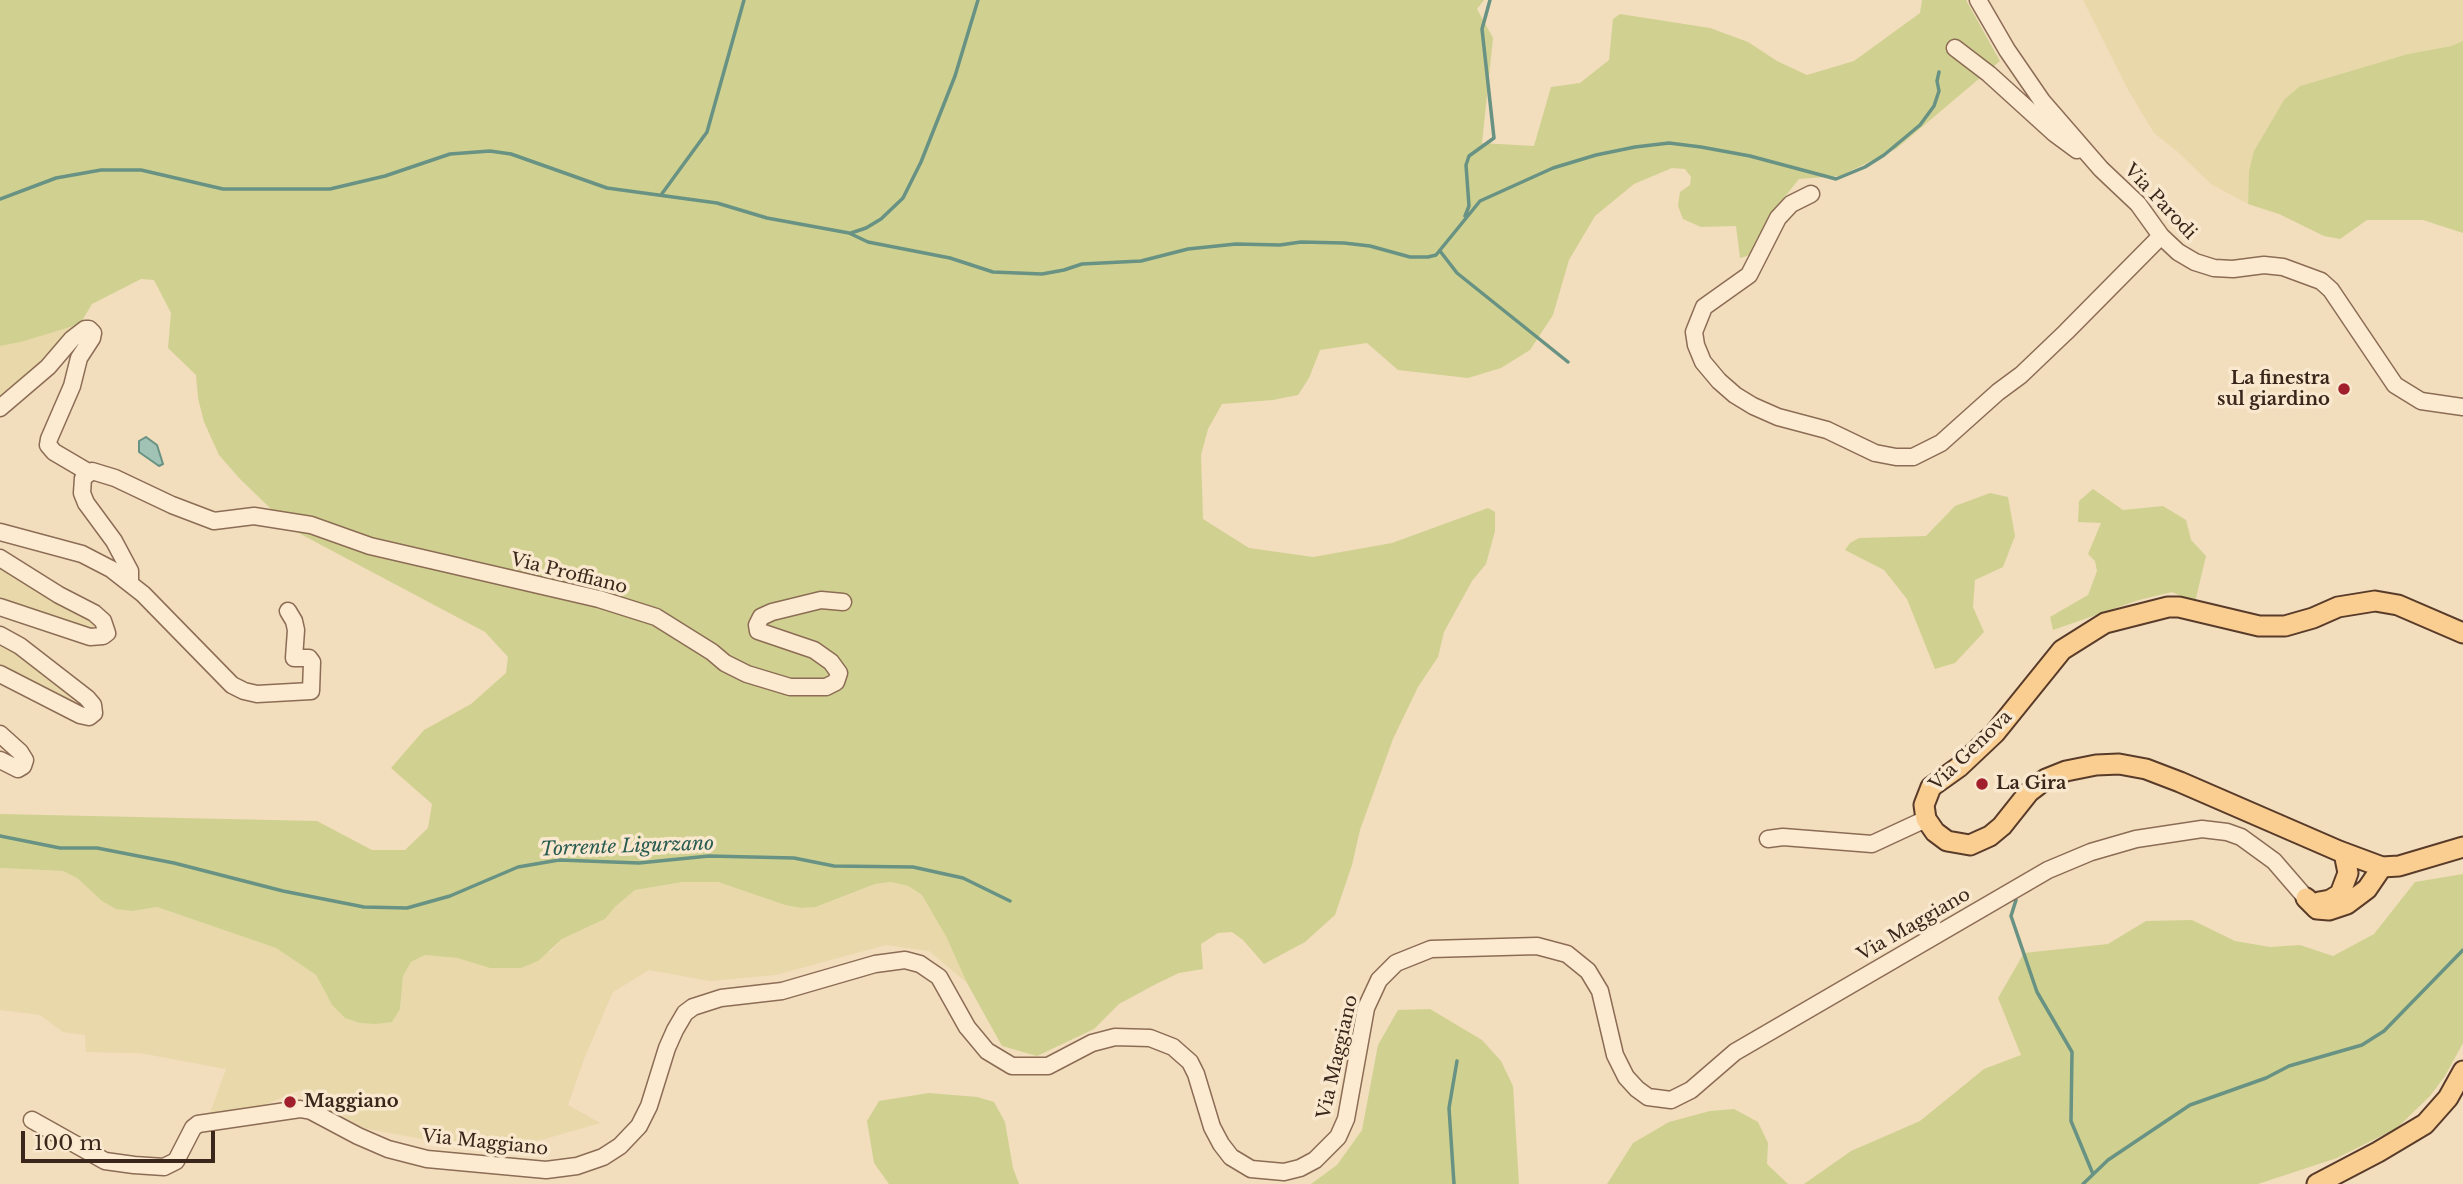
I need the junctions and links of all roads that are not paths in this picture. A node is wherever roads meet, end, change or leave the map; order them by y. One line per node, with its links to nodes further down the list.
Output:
1 (1978, 0): 3 (street, Via Parodi)
2 (1955, 48): 3 (street)
3 (2101, 169): 5 (street, Via Parodi)
4 (1811, 194): 5 (street)
5 (2161, 236): 6 (street, Via Parodi)
6 (2463, 407)
7 (0, 408): 8 (street, Via Proffiano)
8 (88, 472): 12 (street); 13 (street, Via Proffiano)
9 (0, 521): 10 (street)
10 (7, 534): 12 (street)
11 (0, 558): 14 (street)
12 (130, 581): 15 (street)
13 (843, 602)
14 (0, 607)
15 (288, 611)
16 (2463, 633): 21 (main road, Via Genova)
17 (0, 635): 18 (street)
18 (0, 674)
19 (0, 734): 20 (street)
20 (0, 760)
21 (1926, 819): 22 (street); 24 (main road)
22 (1768, 839)
23 (2463, 847): 25 (main road)
24 (2344, 853): 25 (main road); 26 (main road)
25 (2382, 867): 26 (main road)
26 (2306, 898): 28 (street, Via Maggiano)
27 (2463, 1071): 29 (main road)
28 (32, 1121)
29 (2317, 1184)

